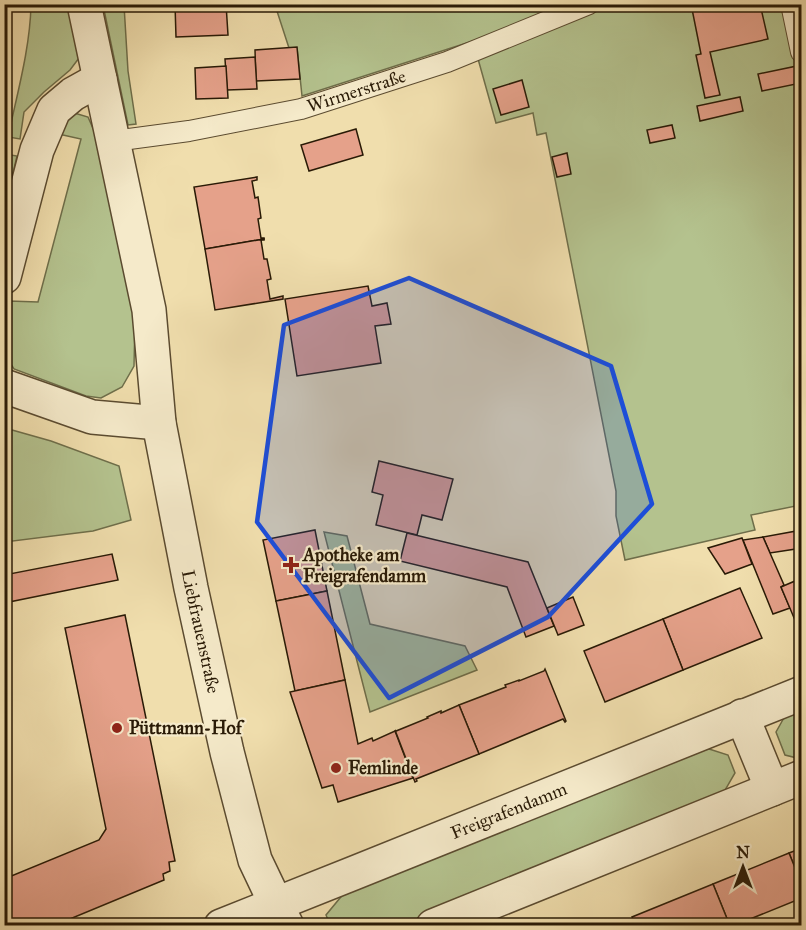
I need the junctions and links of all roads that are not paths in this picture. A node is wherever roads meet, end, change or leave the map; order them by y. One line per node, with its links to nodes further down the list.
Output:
1 (84, 4): 5 (street)
2 (589, 4): 6 (lane, Wirmerstraße)
3 (791, 4): 4 (lane)
4 (801, 52)
5 (100, 79): 6 (street); 7 (street)
6 (114, 141): 9 (street)
7 (4, 277)
8 (4, 386): 9 (street)
9 (159, 423): 13 (street, Liebfrauenstraße)
10 (801, 693): 11 (street, Freigrafendamm)
11 (742, 716): 12 (street); 13 (street, Freigrafendamm)
12 (787, 783): 15 (street)
13 (281, 915): 14 (street, Freigrafendamm)
14 (221, 926)
15 (433, 926)

